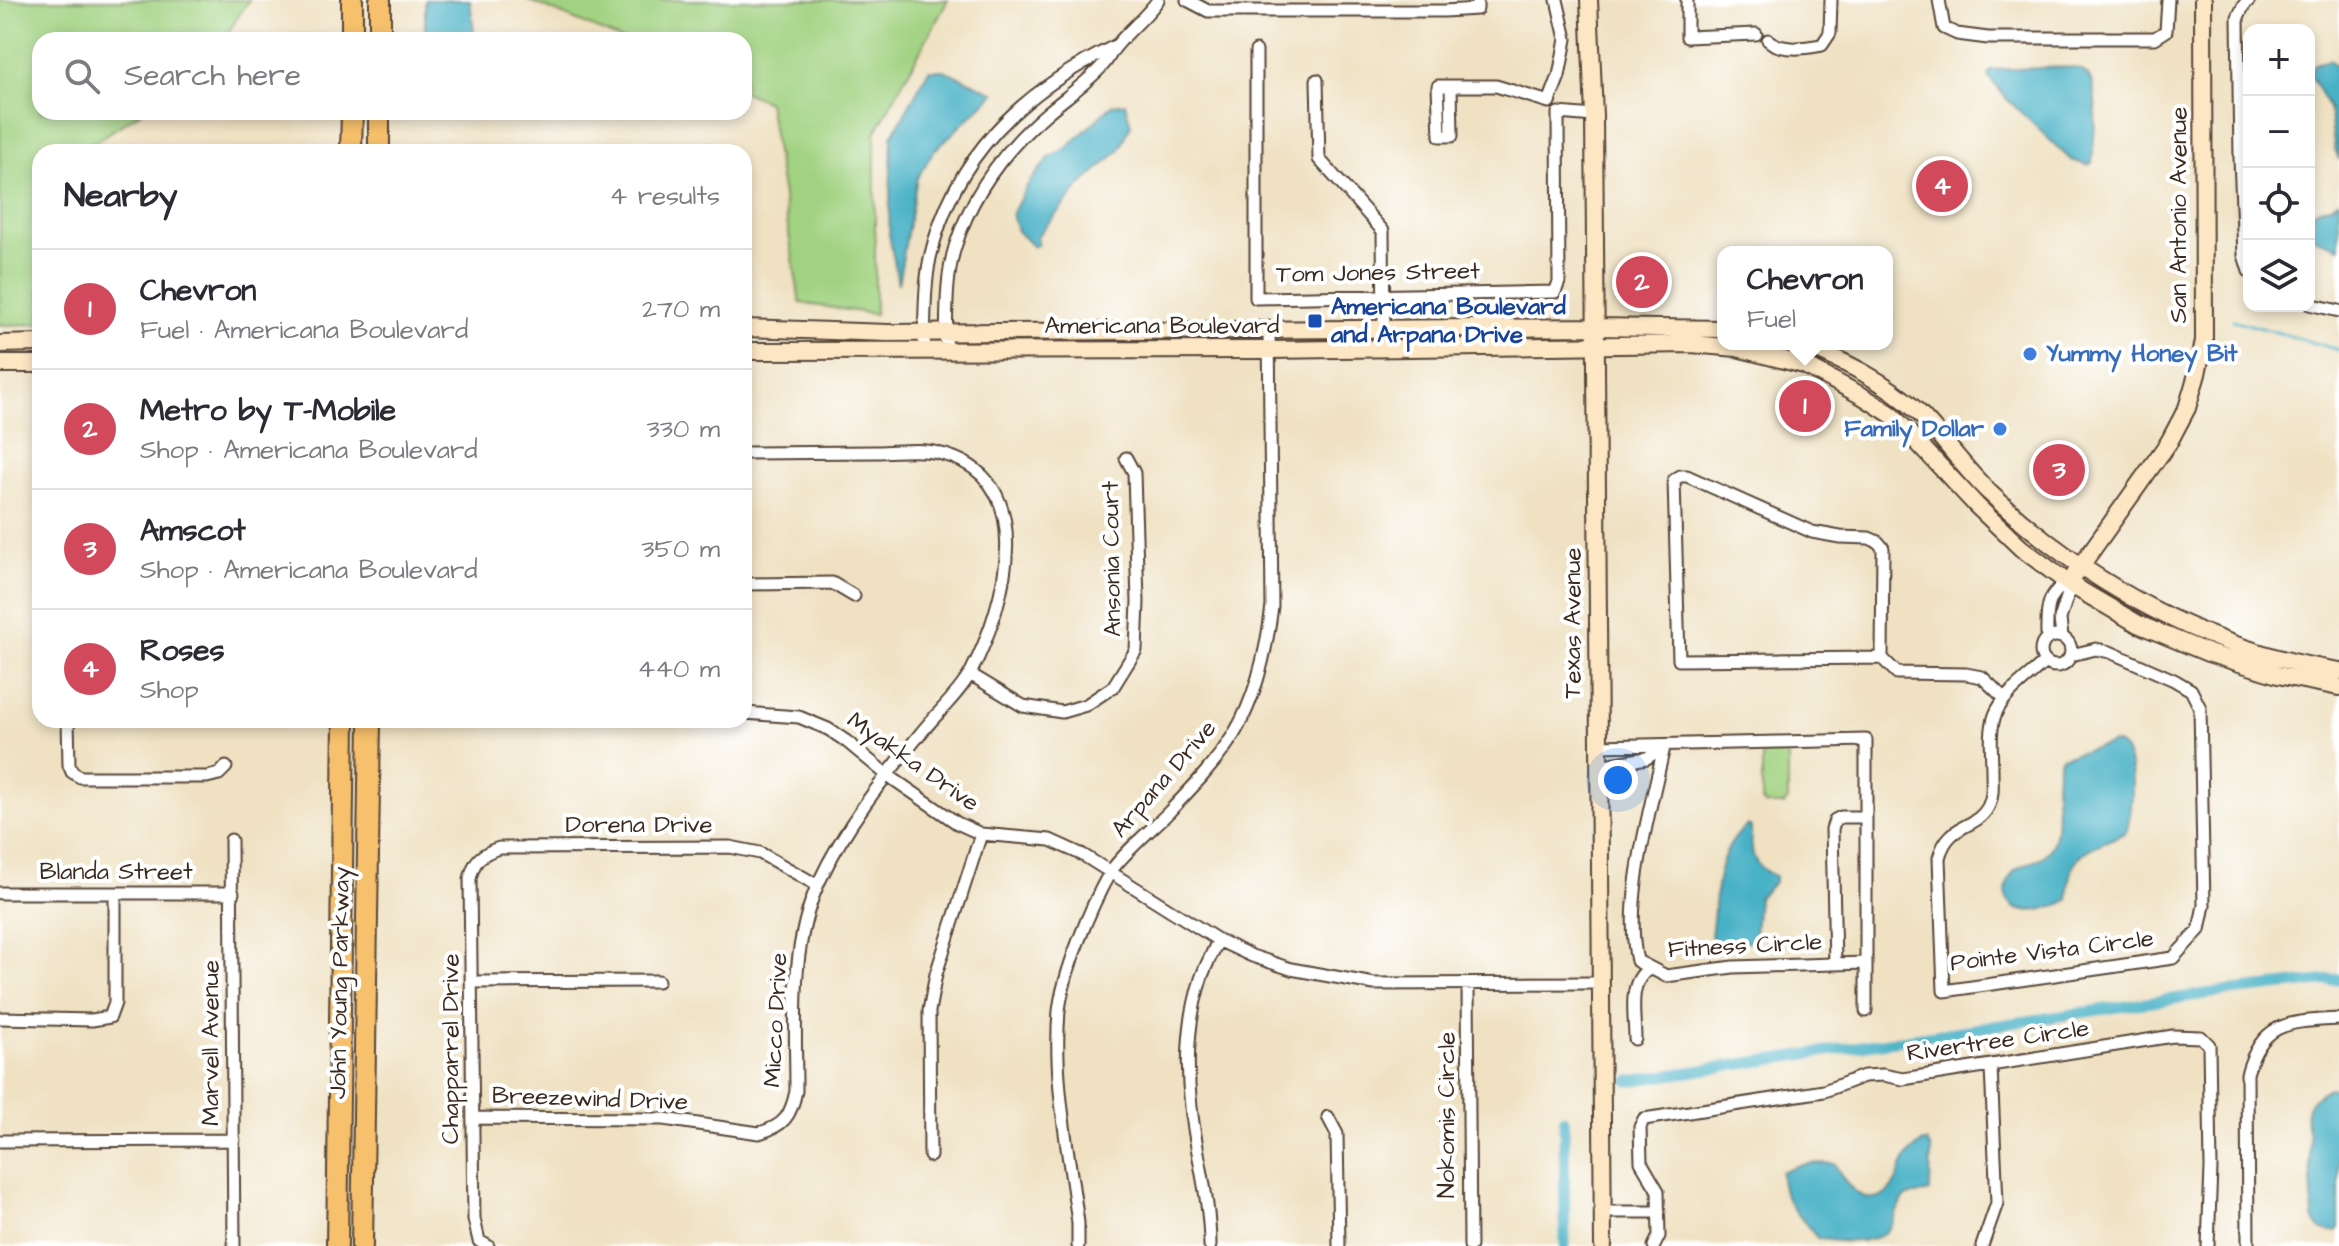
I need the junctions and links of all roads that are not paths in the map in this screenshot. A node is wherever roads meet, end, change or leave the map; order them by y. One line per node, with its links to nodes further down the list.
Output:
1 (352, 0): 17 (highway)
2 (380, 0): 18 (highway)
3 (1158, 0): 21 (street)
4 (1187, 0): 13 (street)
5 (1557, 0): 24 (street)
6 (1589, 0): 25 (main road, Texas Avenue)
7 (1687, 0): 19 (street)
8 (1831, 0): 20 (street)
9 (1939, 0): 10 (street)
10 (2168, 0)
11 (2203, 0): 57 (main road, San Antonio Avenue)
12 (2249, 0): 30 (street)
13 (1206, 4): 14 (street)
14 (1390, 5): 15 (street)
15 (1444, 5): 16 (street)
16 (1477, 5)
17 (352, 32)
18 (380, 32)
19 (1756, 34)
20 (1768, 40)
21 (1116, 46): 40 (street); 41 (street)
22 (1256, 51): 31 (street, Tom Jones Street)
23 (1317, 80): 31 (street)
24 (1451, 86)
25 (1594, 116): 31 (street, Tom Jones Street); 34 (main road, Texas Avenue)
26 (352, 120): 28 (highway)
27 (379, 120): 29 (highway)
28 (351, 144)
29 (379, 144)
30 (2243, 240)
31 (1384, 295): 39 (street)
32 (2315, 305): 33 (street)
33 (2339, 311)
34 (1596, 327): 37 (main road, Americana Boulevard); 39 (main road, Americana Boulevard); 45 (main road, Texas Avenue)
35 (752, 328): 36 (main road, Americana Boulevard)
36 (771, 328): 40 (main road, Americana Boulevard); 50 (main road)
37 (1717, 329)
38 (1269, 330): 39 (main road, Americana Boulevard); 41 (main road, Americana Boulevard); 46 (street, Arpana Drive)
39 (1384, 330)
40 (924, 341): 41 (main road, Americana Boulevard); 50 (main road, Americana Boulevard)
41 (946, 341): 46 (main road, Americana Boulevard)
42 (32, 343): 43 (main road)
43 (0, 344)
44 (1717, 346): 45 (main road, Americana Boulevard)
45 (1596, 347): 46 (main road, Americana Boulevard); 74 (main road, Texas Avenue)
46 (1269, 350): 82 (street, Arpana Drive)
47 (1745, 350): 54 (main road, Americana Boulevard)
48 (1817, 350): 53 (main road)
49 (752, 351): 50 (main road, Americana Boulevard)
50 (771, 351)
51 (0, 364): 52 (main road)
52 (32, 364)
53 (1876, 381): 54 (main road); 57 (main road)
54 (1864, 397): 58 (main road, Americana Boulevard)
55 (752, 453): 67 (street, Micco Drive)
56 (1126, 458): 67 (street, Ansonia Court)
57 (2081, 567): 58 (main road, San Antonio Avenue); 66 (main road)
58 (2068, 583): 61 (street); 62 (street); 68 (main road, Americana Boulevard)
59 (752, 584): 60 (street)
60 (854, 596)
61 (2062, 637): 62 (street); 63 (street)
62 (2047, 639): 65 (street)
63 (2071, 655): 65 (street, Pointe Vista Circle); 69 (street, Pointe Vista Circle)
64 (1882, 658): 64 (street); 69 (street)
65 (2045, 662): 69 (street, Pointe Vista Circle)
66 (2339, 671)
67 (970, 674): 78 (street, Micco Drive)
68 (2339, 687)
69 (2005, 699)
70 (752, 714): 78 (street, Myakka Drive)
71 (68, 728): 77 (street)
72 (344, 728): 110 (highway, John Young Parkway)
73 (370, 728): 111 (highway, John Young Parkway)
74 (1597, 746): 75 (street); 76 (main road, Texas Avenue)
75 (1664, 747): 76 (street); 79 (street); 91 (street, Fitness Circle)
76 (1598, 766): 94 (main road, Texas Avenue)
77 (226, 767)
78 (886, 774): 80 (street, Myakka Drive); 84 (street, Micco Drive)
79 (1865, 817): 89 (street); 90 (street, Fitness Circle)
80 (981, 834): 82 (street, Myakka Drive); 106 (street)
81 (231, 840): 86 (street, Marvell Avenue)
82 (1110, 872): 88 (street, Myakka Drive); 113 (street, Arpana Drive)
83 (470, 879): 84 (street, Dorena Drive); 93 (street, Chapparrel Drive)
84 (817, 885): 101 (street, Micco Drive)
85 (0, 893): 87 (street, Blanda Street)
86 (233, 893): 87 (street, Blanda Street); 104 (street, Marvell Avenue)
87 (115, 895): 97 (street)
88 (1218, 940): 95 (street, Myakka Drive); 114 (street)
89 (1866, 963): 90 (street, Fitness Circle); 96 (street)
90 (1835, 964): 91 (street, Fitness Circle)
91 (1649, 969): 99 (street)
92 (658, 981): 93 (street)
93 (473, 982): 103 (street, Chapparrel Drive)
94 (1599, 983): 95 (street, Myakka Drive); 107 (main road, Texas Avenue)
95 (1468, 984): 116 (street, Nokomis Circle)
96 (1866, 1011)
97 (0, 1018)
98 (2339, 1019): 121 (street)
99 (1635, 1039)
100 (1991, 1067): 108 (street, Rivertree Circle); 119 (street); 120 (street, Rivertree Circle)
101 (792, 1110): 103 (street, Breezewind Drive)
102 (1328, 1117): 115 (street)
103 (473, 1118): 112 (street, Chapparrel Drive)
104 (234, 1140): 105 (street); 109 (street, Marvell Avenue)
105 (0, 1141)
106 (930, 1156)
107 (1602, 1212): 108 (street); 117 (main road, Texas Avenue)
108 (1659, 1212): 118 (street, Rivertree Circle)
109 (234, 1246)
110 (337, 1246)
111 (362, 1246)
112 (488, 1246)
113 (1078, 1246)
114 (1210, 1246)
115 (1339, 1246)
116 (1470, 1246)
117 (1603, 1246)
118 (1654, 1246)
119 (1982, 1246)
120 (2208, 1246)
121 (2248, 1246)

